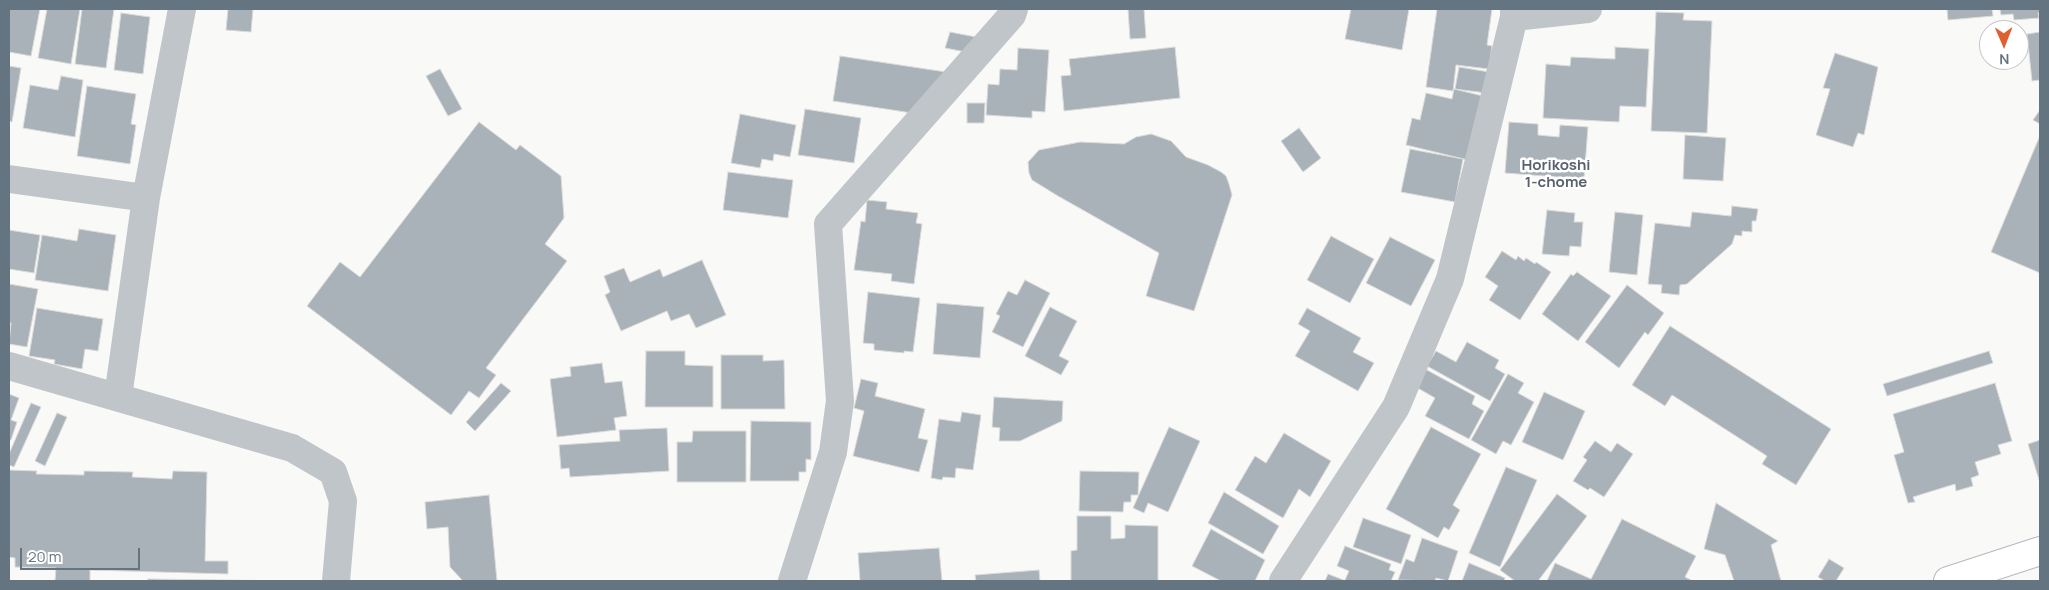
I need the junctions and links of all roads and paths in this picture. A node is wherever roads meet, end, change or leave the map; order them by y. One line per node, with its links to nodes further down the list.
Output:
1 (182, 9): 6 (street)
2 (1014, 9): 12 (street)
3 (1588, 9): 4 (street)
4 (1514, 13): 13 (street)
5 (9, 179): 6 (street)
6 (146, 198): 8 (street)
7 (9, 366): 8 (street)
8 (118, 397): 11 (street)
9 (2040, 551): 10 (main road)
10 (1981, 576): 14 (main road)
11 (336, 581)
12 (792, 581)
13 (1282, 581)
14 (1948, 581)

